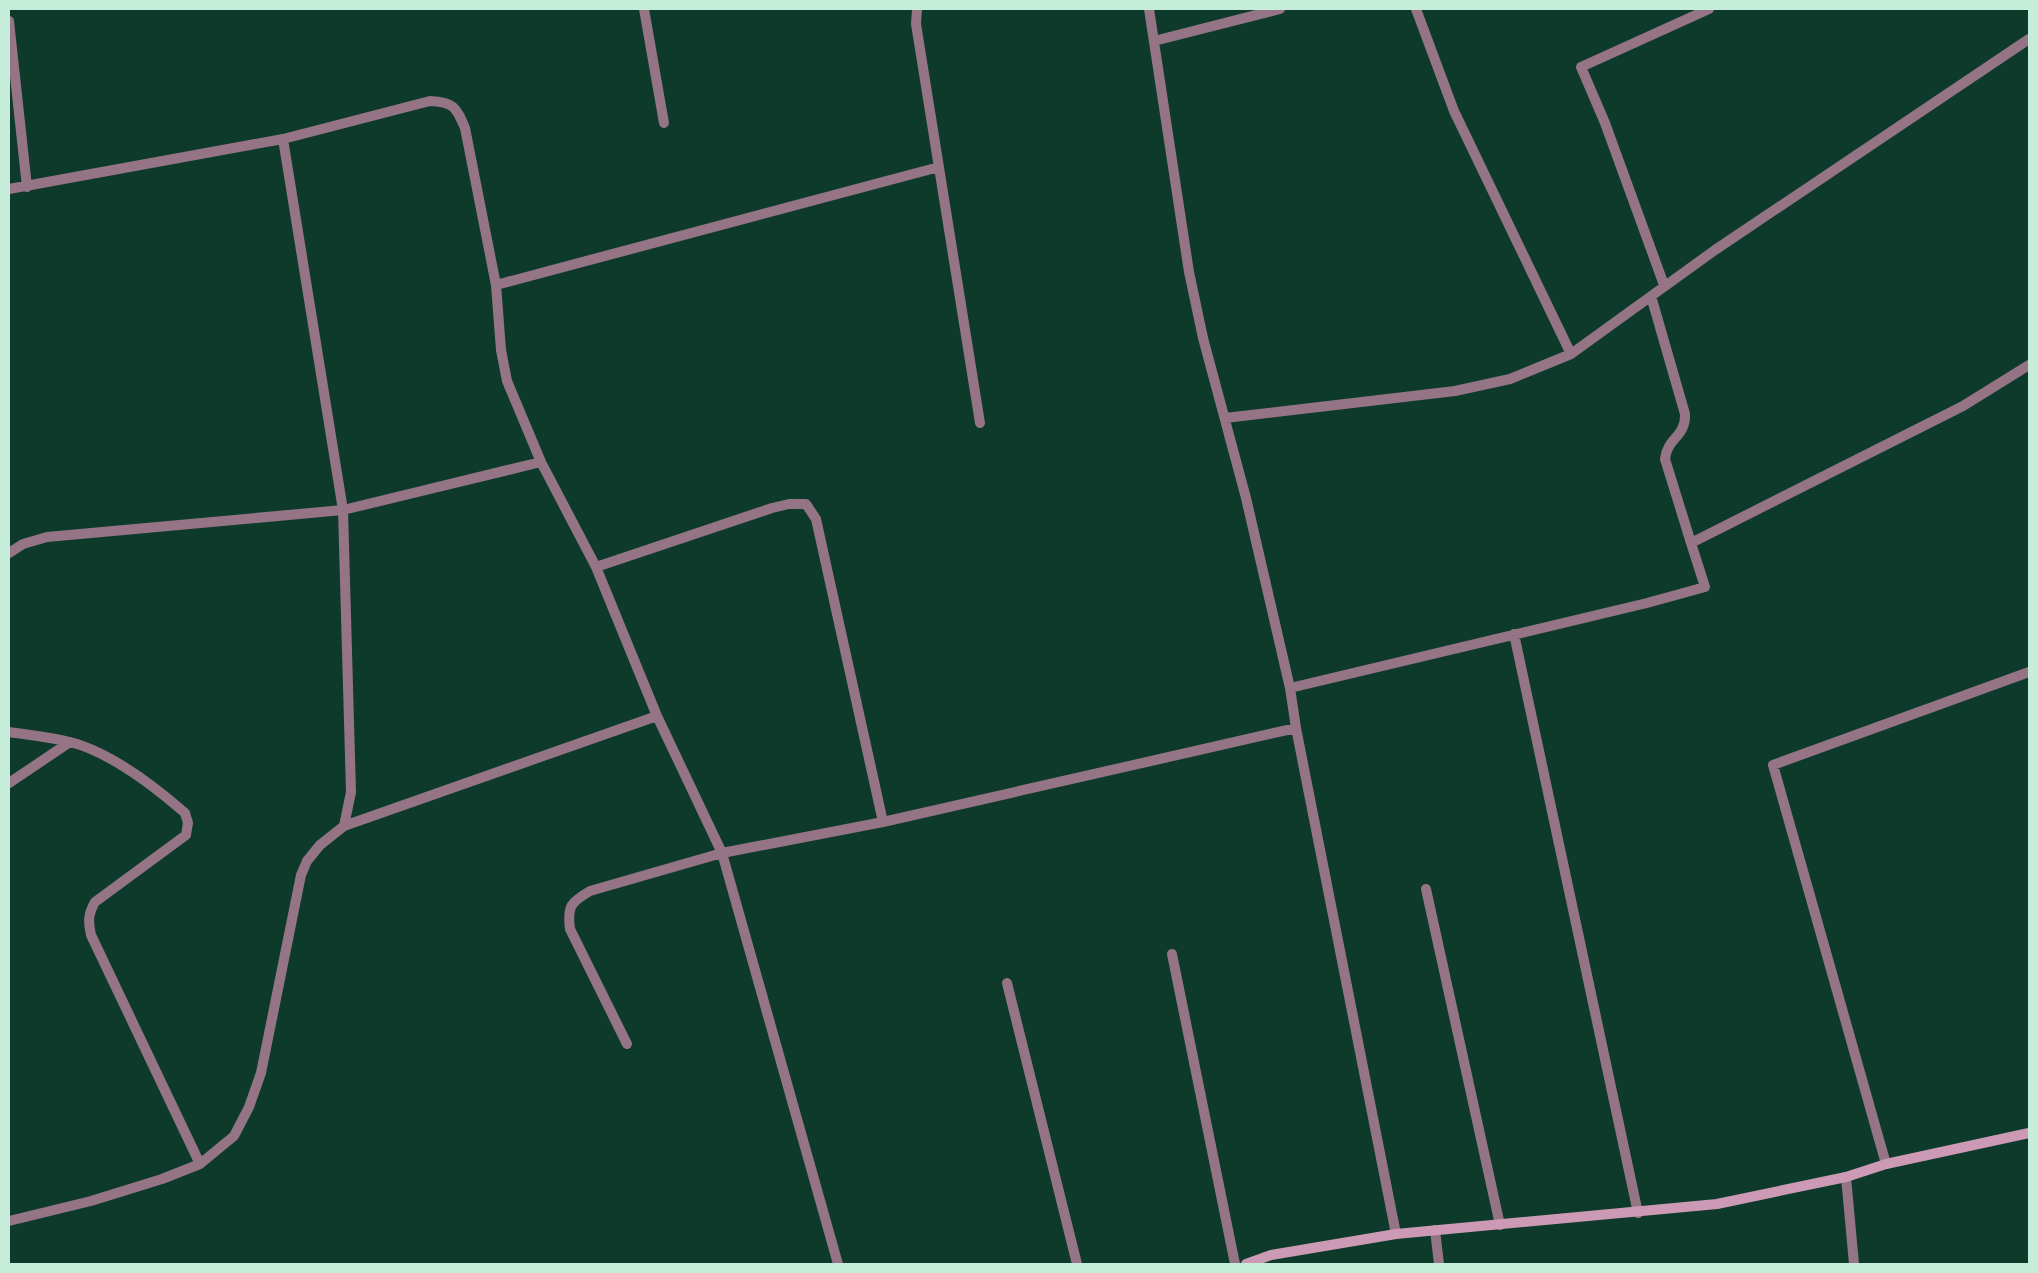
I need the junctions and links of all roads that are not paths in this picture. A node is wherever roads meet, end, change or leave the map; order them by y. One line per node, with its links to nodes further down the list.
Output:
1 (644, 9): 10 (street)
2 (917, 9): 12 (street)
3 (1149, 9): 9 (street)
4 (1280, 9): 9 (street)
5 (1416, 9): 18 (street)
6 (1709, 9): 16 (street)
7 (9, 21): 13 (street)
8 (2029, 39): 16 (street)
9 (1154, 41): 20 (street)
10 (664, 123)
11 (283, 139): 13 (street); 15 (street); 23 (street)
12 (939, 167): 15 (street); 21 (street)
13 (27, 187): 14 (street)
14 (9, 189)
15 (496, 285): 22 (street)
16 (1664, 285): 17 (street)
17 (1651, 296): 18 (street); 24 (street)
18 (1571, 354): 20 (street)
19 (2029, 365): 24 (street)
20 (1225, 418): 29 (street)
21 (980, 423)
22 (541, 462): 23 (street); 26 (street)
23 (343, 510): 25 (street); 36 (street)
24 (1691, 543): 27 (street)
25 (9, 553)
26 (596, 567): 30 (street); 35 (street)
27 (1514, 634): 29 (street); 46 (street)
28 (2029, 672): 44 (street)
29 (1290, 688): 31 (street)
30 (657, 716): 36 (street); 37 (street)
31 (1296, 728): 35 (street); 50 (street)
32 (9, 732): 33 (street)
33 (70, 742): 34 (street); 43 (street)
34 (9, 783)
35 (883, 822): 37 (street)
36 (344, 826): 43 (street)
37 (722, 853): 41 (street); 51 (street)
38 (1426, 889): 48 (street)
39 (1172, 954): 53 (street)
40 (1007, 983): 52 (street)
41 (627, 1044)
42 (2029, 1133): 44 (street)
43 (200, 1164): 47 (street)
44 (1886, 1164): 45 (street)
45 (1846, 1177): 46 (street); 56 (street)
46 (1638, 1213): 48 (street)
47 (9, 1221)
48 (1500, 1225): 49 (street)
49 (1435, 1230): 50 (street); 55 (street)
50 (1396, 1234): 54 (street)
51 (838, 1264)
52 (1077, 1264)
53 (1235, 1264)
54 (1246, 1264)
55 (1439, 1264)
56 (1854, 1264)

